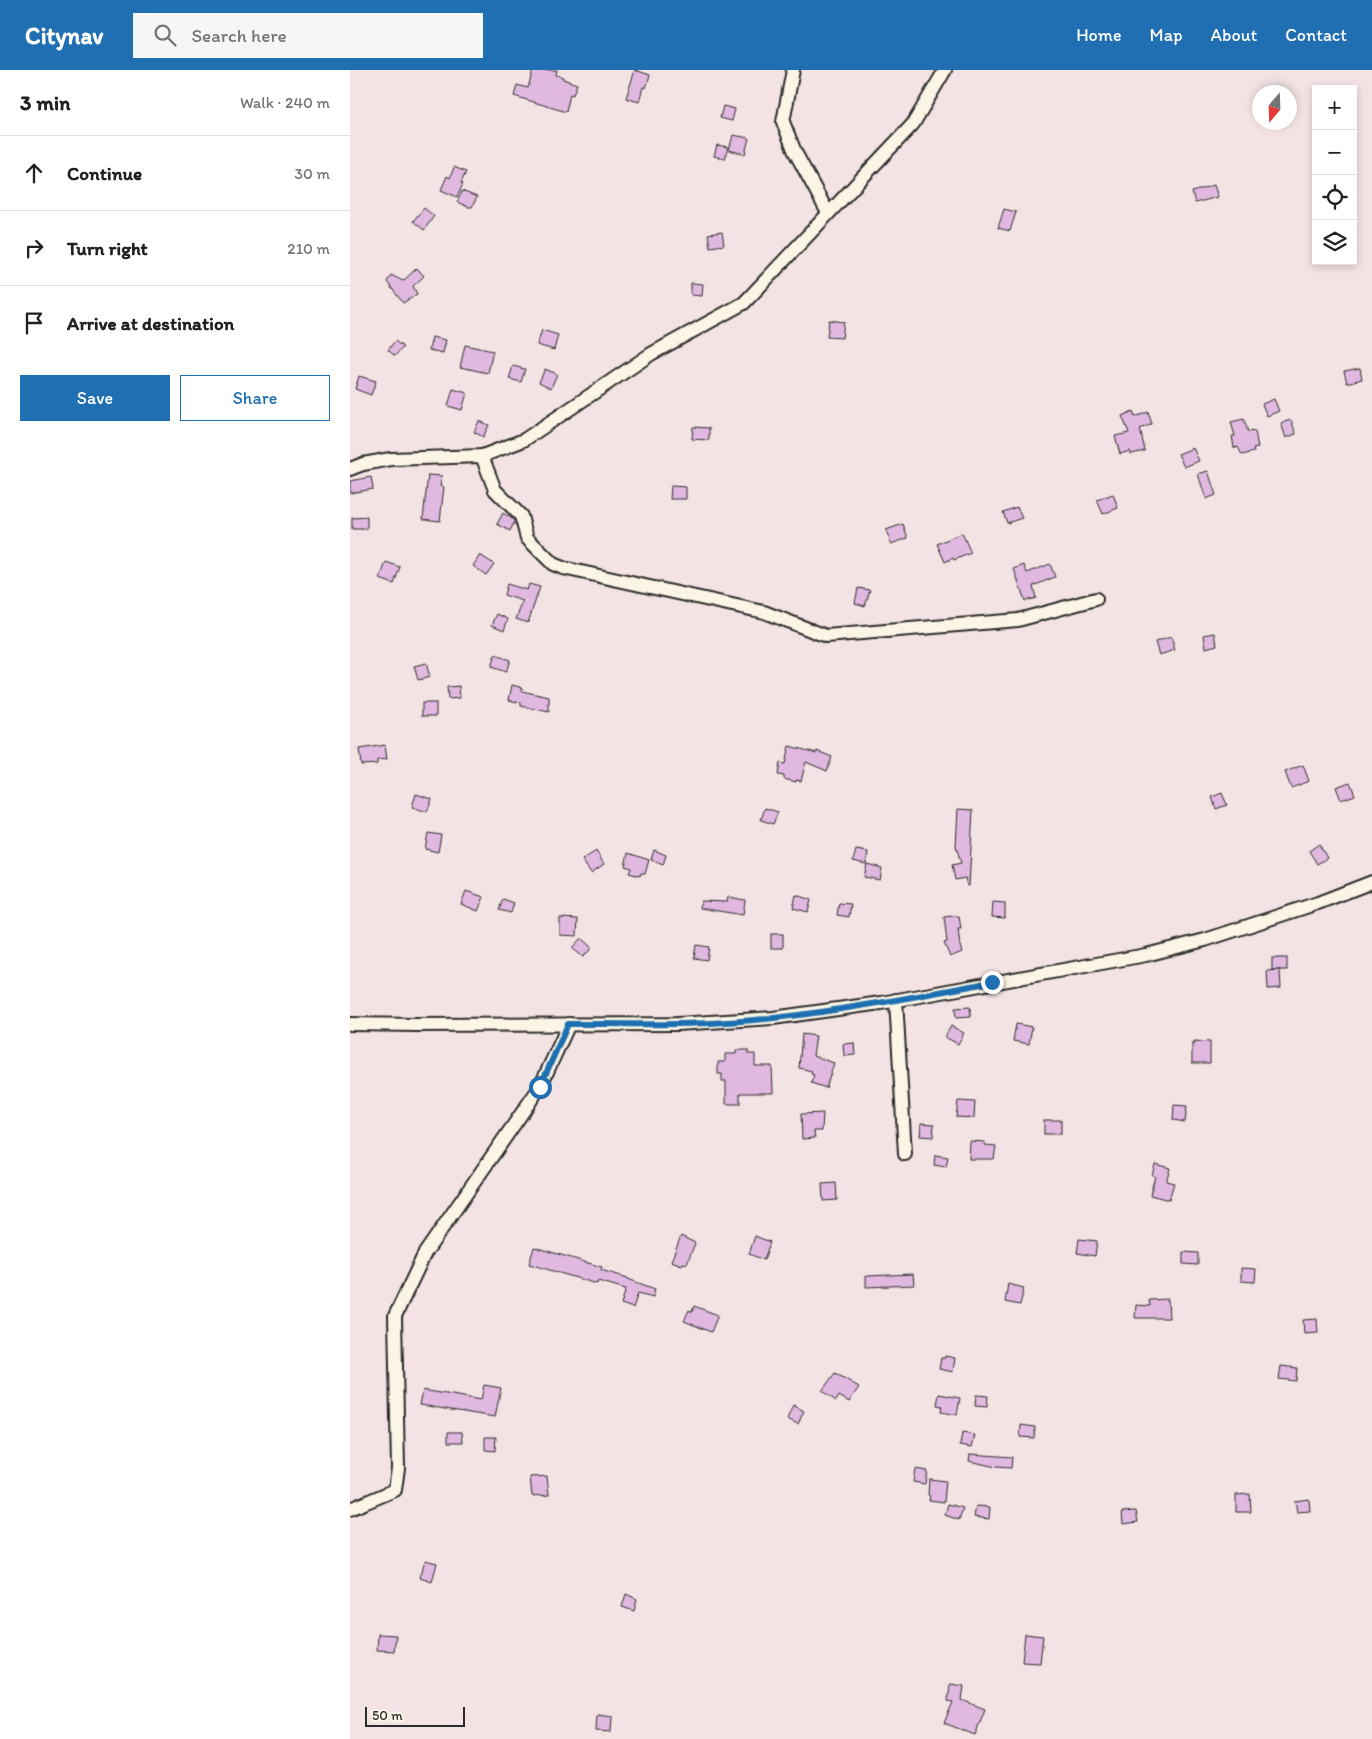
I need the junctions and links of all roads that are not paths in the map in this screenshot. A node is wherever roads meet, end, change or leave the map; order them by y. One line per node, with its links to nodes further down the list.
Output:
1 (792, 70): 3 (street)
2 (945, 70): 3 (street)
3 (828, 214): 4 (street)
4 (482, 456): 5 (street); 6 (street)
5 (350, 469)
6 (1096, 599)
7 (1372, 882): 8 (street)
8 (896, 1000): 10 (street); 11 (street)
9 (350, 1024): 10 (street)
10 (568, 1024): 12 (street)
11 (905, 1154)
12 (350, 1509)

